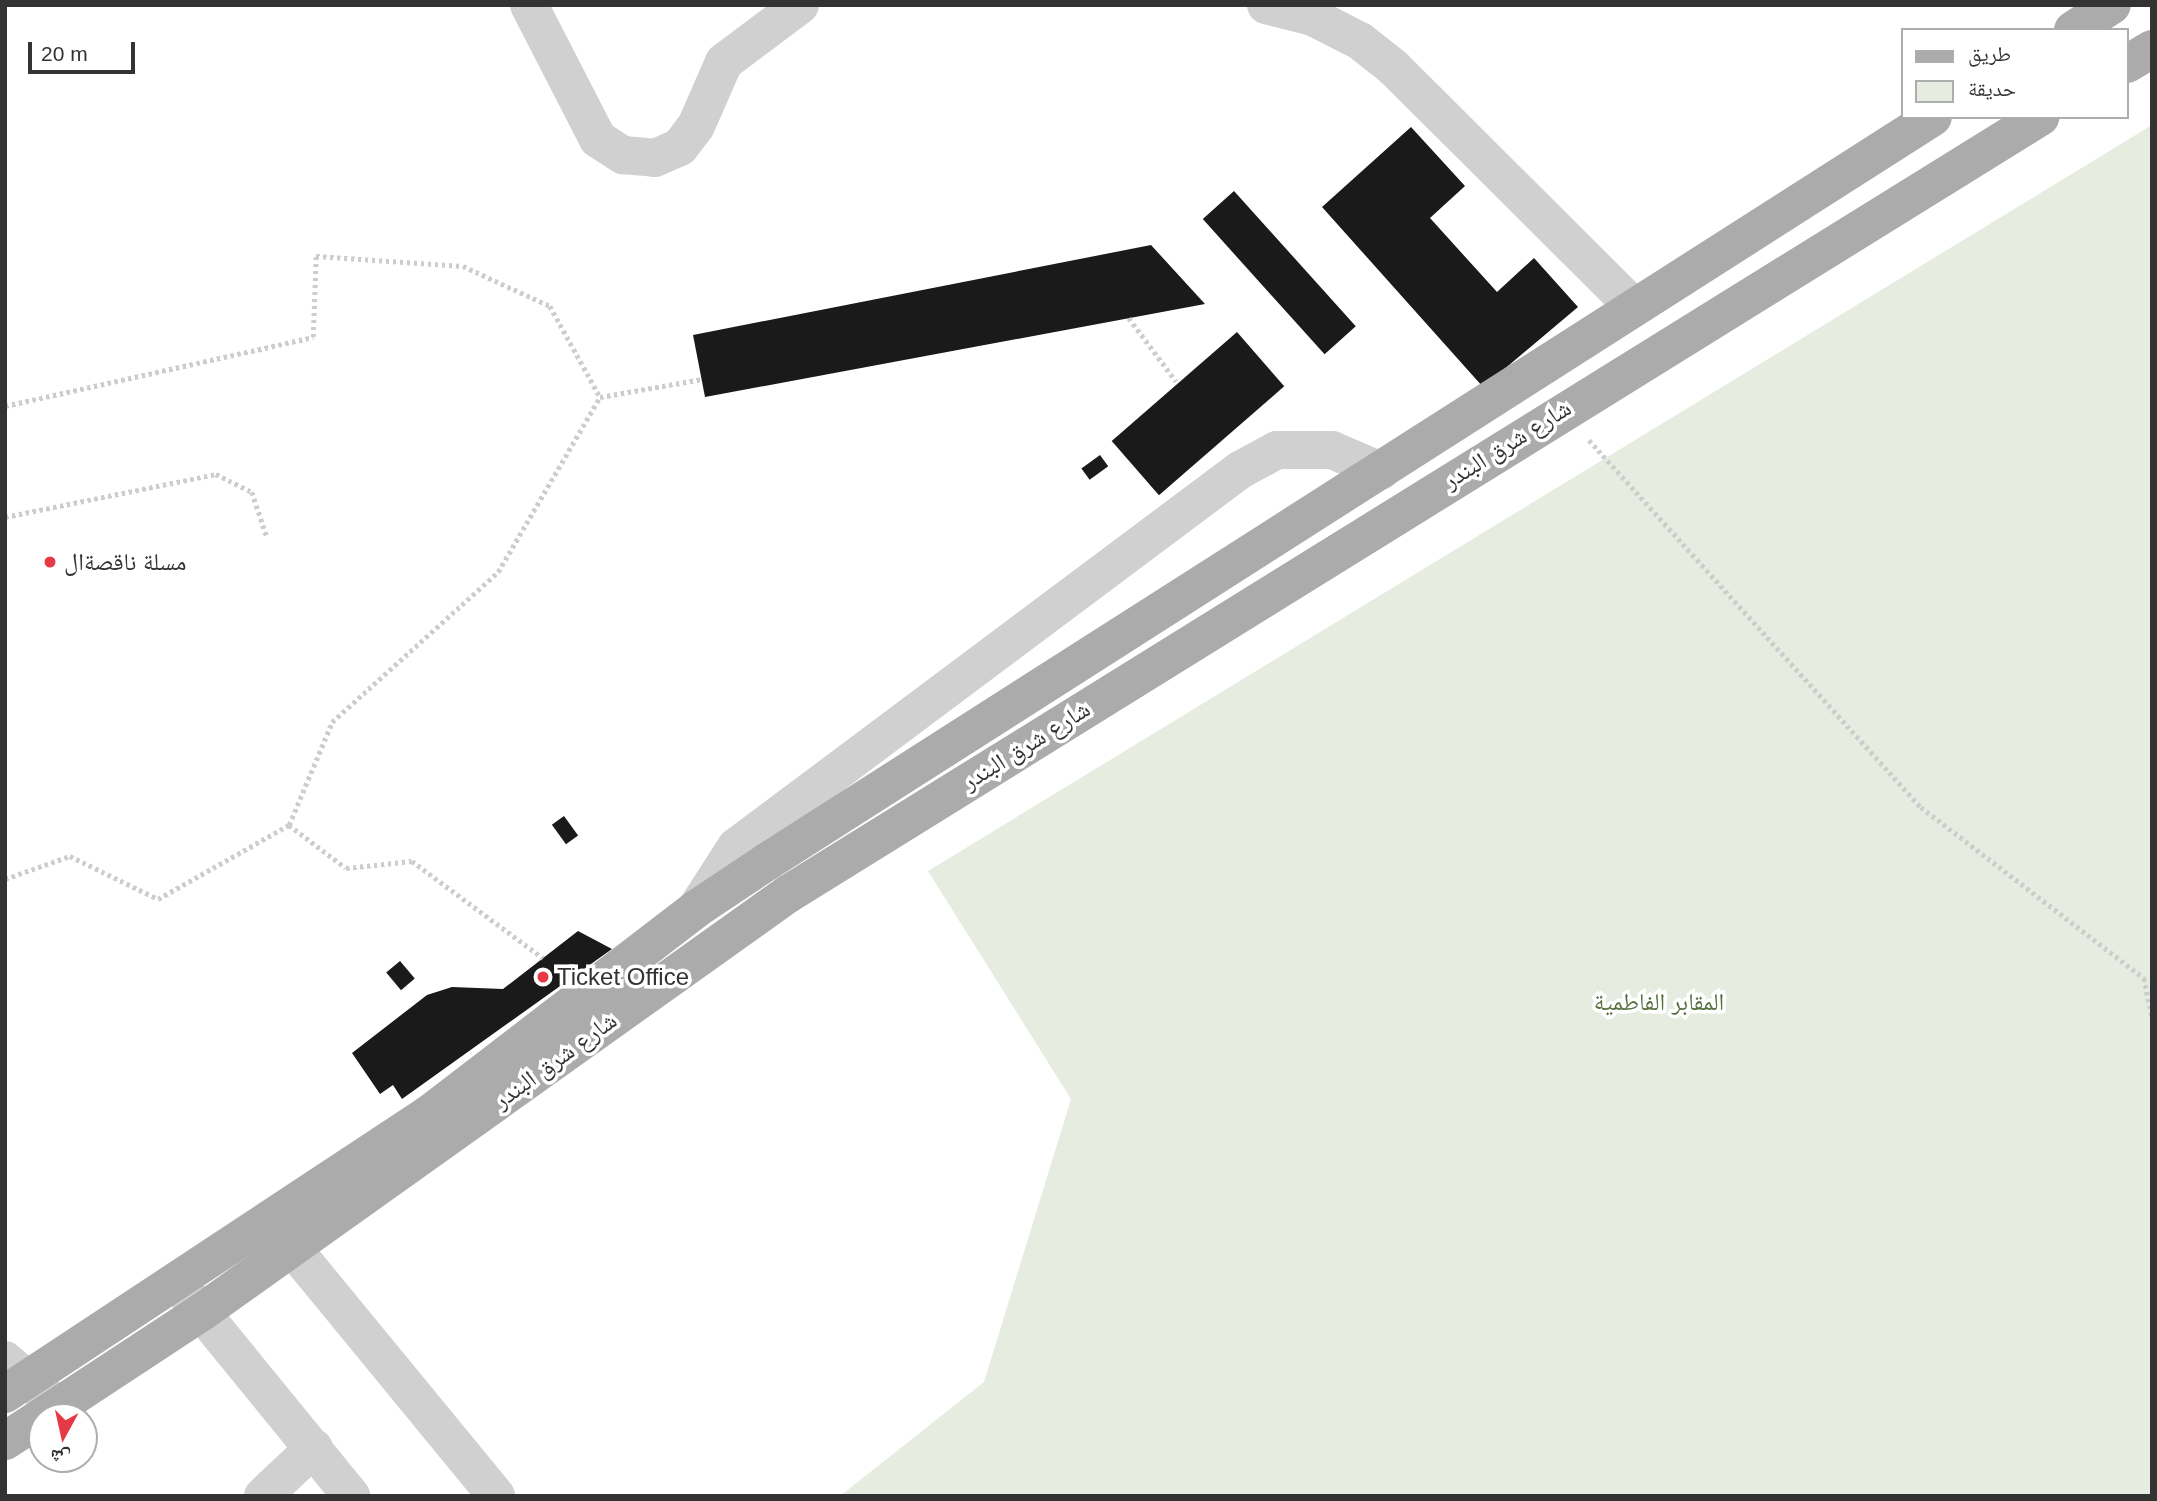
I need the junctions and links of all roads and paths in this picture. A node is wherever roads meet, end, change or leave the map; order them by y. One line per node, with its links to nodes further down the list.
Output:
1 (529, 5): 2 (street)
2 (800, 5)
3 (1266, 5): 5 (street)
4 (2112, 5): 6 (main road)
5 (1319, 11): 11 (street)
6 (2076, 28)
7 (2152, 49): 8 (main road)
8 (2129, 63)
9 (1930, 119): 11 (main road, شارع شرق البندر)
10 (2037, 119): 13 (main road, شارع شرق البندر)
11 (1632, 305): 13 (main road); 19 (main road, شارع شرق البندر)
12 (1129, 318): 15 (path)
13 (1670, 343): 18 (main road, شارع شرق البندر)
14 (702, 379): 16 (path)
15 (1176, 381)
16 (600, 397): 17 (path); 22 (path)
17 (5, 407)
18 (1563, 410): 25 (main road, شارع شرق البندر); 29 (path)
19 (1381, 471): 23 (main road, شارع شرق البندر); 26 (street)
20 (5, 517): 21 (path)
21 (267, 537)
22 (289, 825): 24 (path); 27 (path)
23 (768, 861): 25 (main road); 26 (main road, شارع شرق البندر)
24 (5, 879)
25 (788, 894): 28 (main road, شارع شرق البندر)
26 (696, 909): 28 (main road, شارع شرق البندر)
27 (543, 958)
28 (639, 978): 30 (main road, شارع شرق البندر)
29 (2152, 1016)
30 (281, 1234): 31 (main road, شارع شرق البندر); 32 (main road, شارع شرق البندر); 41 (street)
31 (177, 1282): 32 (street); 33 (main road, شارع شرق البندر)
32 (202, 1312): 35 (main road, شارع شرق البندر); 38 (street)
33 (13, 1378): 34 (street)
34 (37, 1403)
35 (65, 1403)
36 (28, 1427): 37 (main road, شارع شرق البندر)
37 (5, 1441)
38 (314, 1448): 39 (street); 40 (street)
39 (263, 1496)
40 (351, 1496)
41 (496, 1496)

